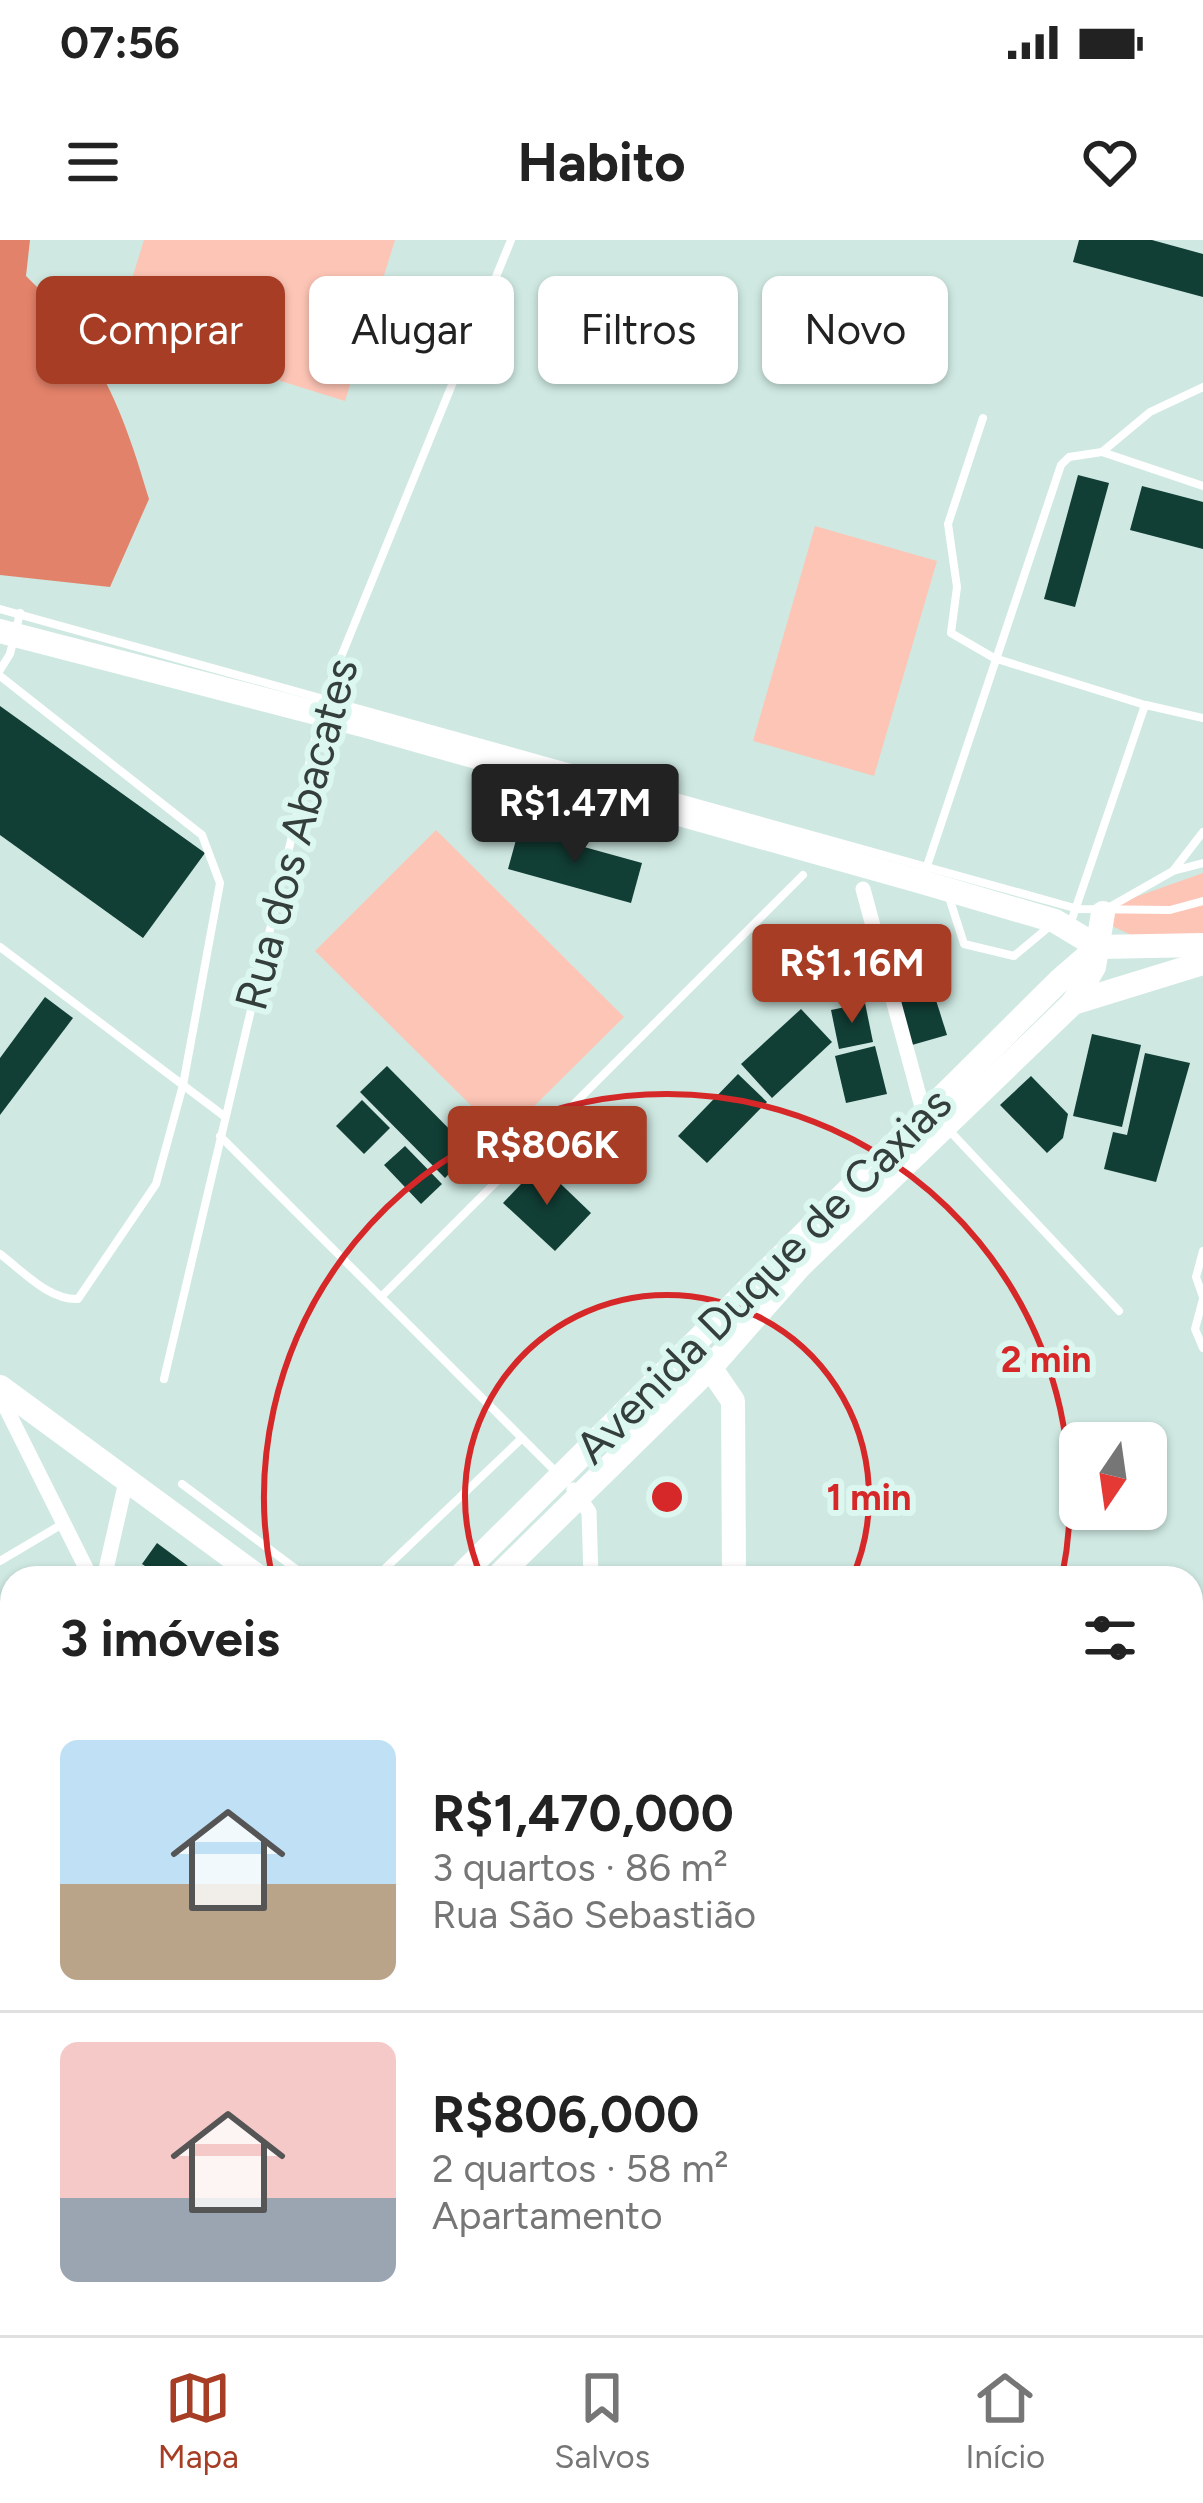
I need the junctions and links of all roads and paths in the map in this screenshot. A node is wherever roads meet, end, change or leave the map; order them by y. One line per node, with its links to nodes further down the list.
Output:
1 (511, 240): 10 (lane, Rua dos Abacates)
2 (1203, 387): 4 (lane)
3 (983, 418): 8 (lane)
4 (1102, 452): 5 (lane); 8 (lane)
5 (1203, 486)
6 (0, 609): 7 (lane)
7 (11, 626): 9 (lane); 10 (main road)
8 (994, 658): 11 (lane); 17 (lane)
9 (0, 673): 26 (lane)
10 (323, 705): 17 (main road); 27 (lane, Rua dos Abacates)
11 (1145, 705): 12 (lane); 20 (lane)
12 (1203, 718)
13 (1203, 832): 15 (lane)
14 (1203, 863): 15 (lane)
15 (1174, 871): 20 (lane)
16 (803, 875): 32 (lane)
17 (932, 880): 20 (main road); 20 (lane)
18 (863, 889): 28 (street)
19 (1203, 901): 20 (lane)
20 (1076, 917): 23 (main road)
21 (1203, 945): 23 (main road)
22 (0, 947): 26 (lane)
23 (1099, 947): 25 (main road); 28 (main road, Avenida Duque de Caxias)
24 (1203, 963): 25 (main road, Avenida Duque de Caxias)
25 (1073, 1004): 28 (main road, Avenida Duque de Caxias)
26 (184, 1085): 27 (lane); 31 (lane)
27 (224, 1116): 29 (lane, Rua dos Abacates)
28 (934, 1119): 34 (lane); 36 (main road, Avenida Duque de Caxias)
29 (219, 1135): 32 (lane); 37 (lane, Rua dos Abacates)
30 (1203, 1250): 33 (lane)
31 (0, 1254)
32 (381, 1297): 41 (lane)
33 (1203, 1298): 35 (lane)
34 (1119, 1311)
35 (1203, 1348)
36 (702, 1357): 43 (main road, Avenida Duque de Caxias); 45 (main road, Avenida Duque de Caxias); 56 (main road)
37 (164, 1379)
38 (0, 1387): 42 (main road)
39 (0, 1396): 40 (street)
40 (6, 1423): 46 (street)
41 (521, 1439): 43 (lane); 52 (lane)
42 (127, 1477): 49 (street); 50 (main road)
43 (561, 1477): 45 (street); 53 (main road, Avenida Duque de Caxias)
44 (182, 1484): 51 (lane)
45 (579, 1496): 54 (main road, Avenida Duque de Caxias); 55 (street)
46 (64, 1523): 47 (lane); 48 (street)
47 (0, 1561)
48 (85, 1566)
49 (107, 1566)
50 (244, 1566)
51 (292, 1566)
52 (387, 1566)
53 (471, 1566)
54 (508, 1566)
55 (591, 1566)
56 (734, 1566)

